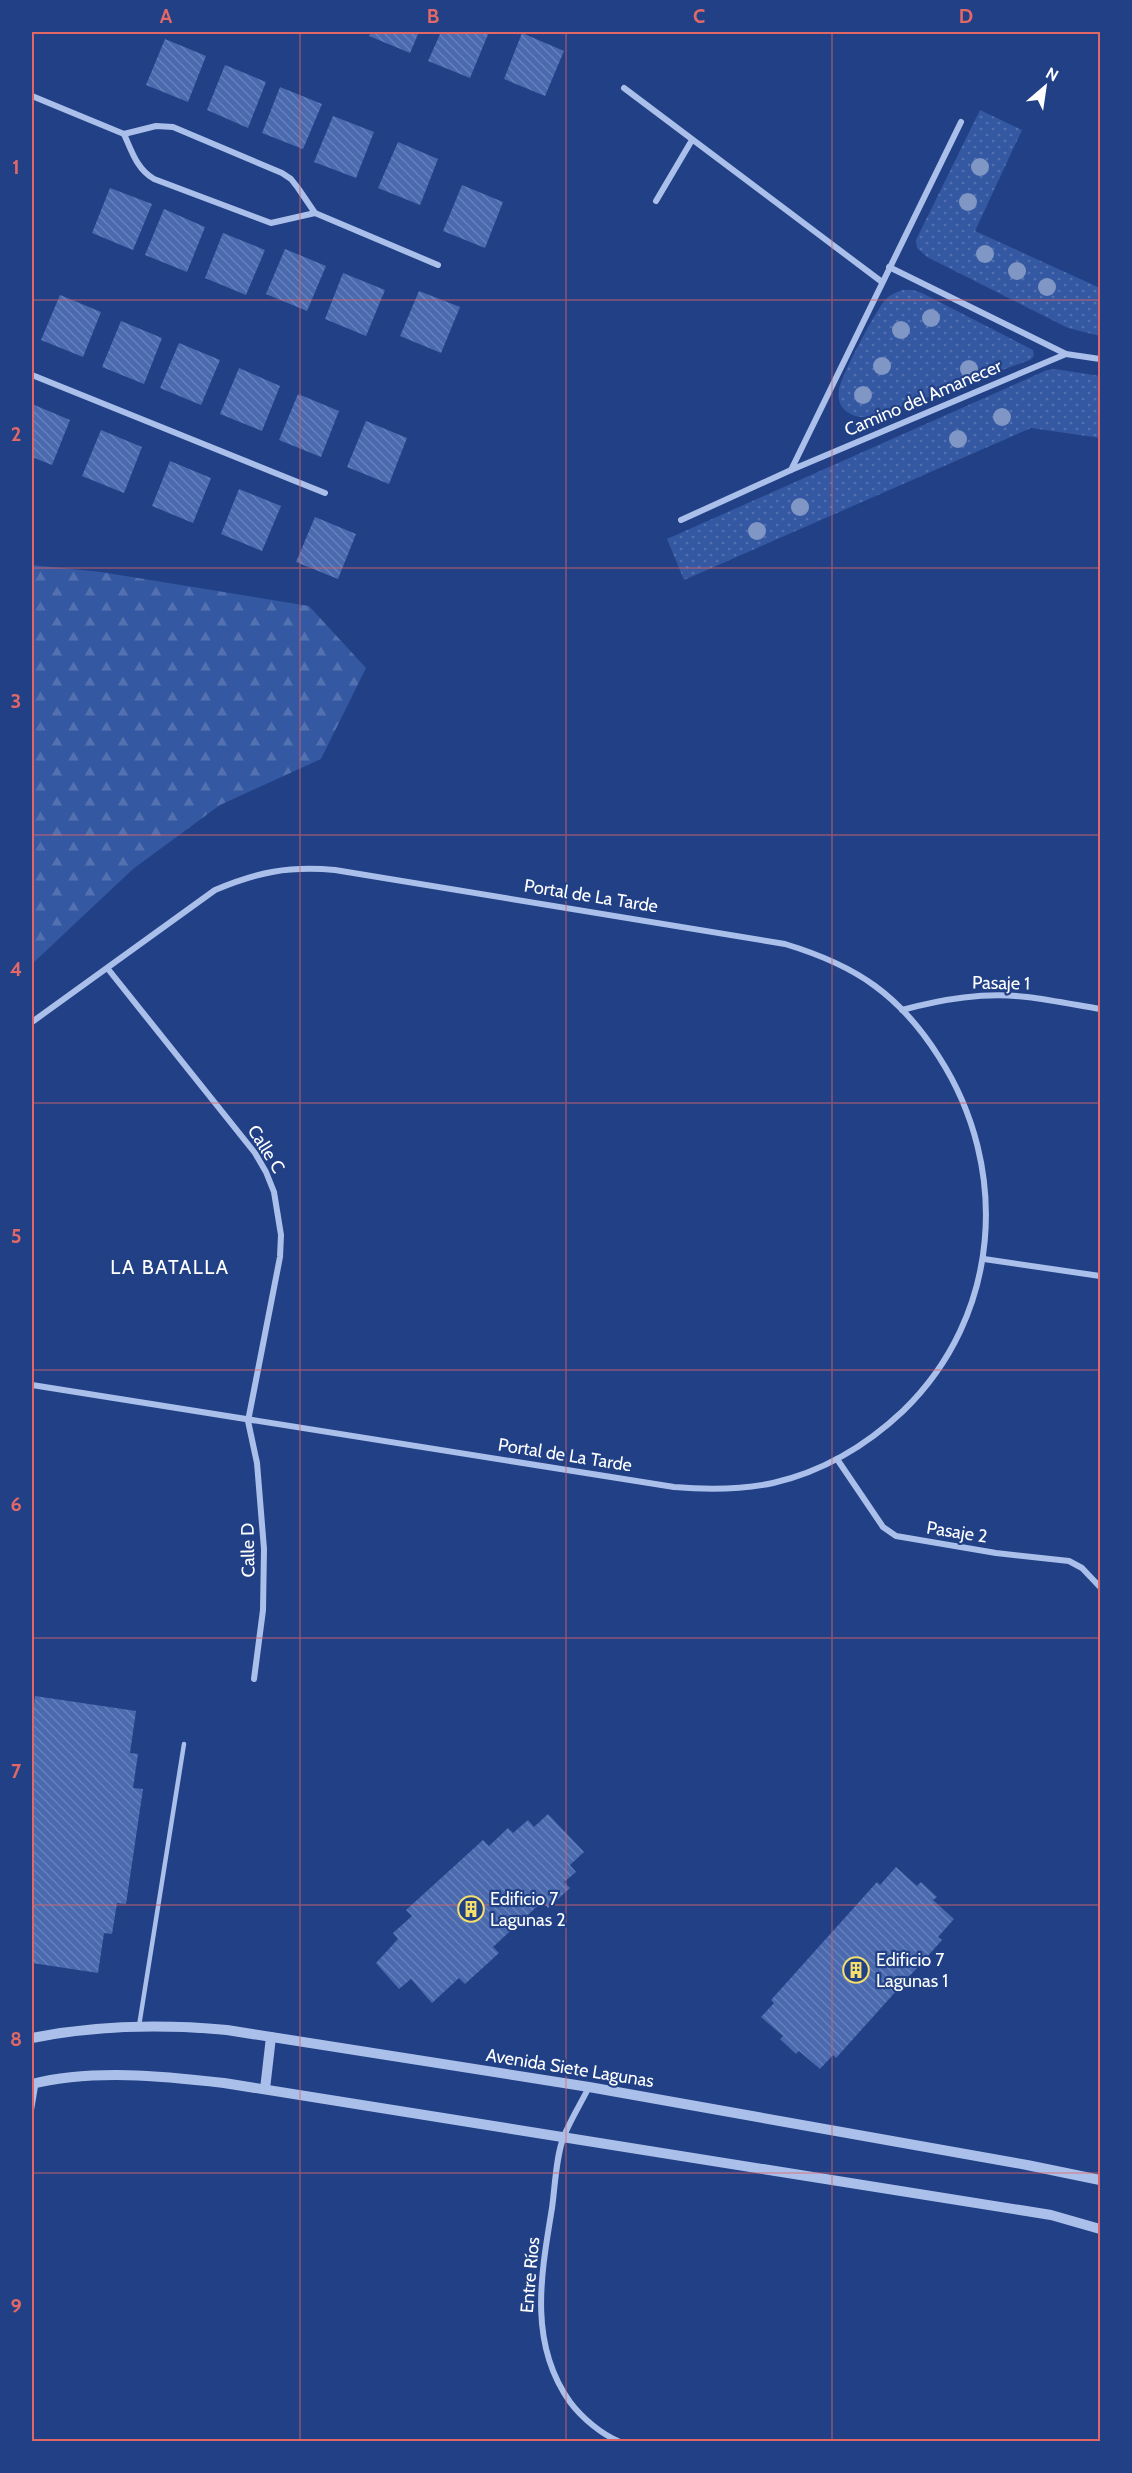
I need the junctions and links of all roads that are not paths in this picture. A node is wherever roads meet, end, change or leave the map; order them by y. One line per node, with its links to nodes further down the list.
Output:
1 (624, 88): 5 (street)
2 (32, 96): 4 (street)
3 (962, 122): 9 (street, Camino del Amanecer)
4 (124, 134): 7 (street); 7 (street)
5 (692, 140): 6 (street); 10 (street)
6 (656, 201)
7 (315, 213): 8 (street)
8 (438, 265)
9 (890, 267): 10 (street, Camino del Amanecer); 11 (street)
10 (882, 282): 14 (street, Camino del Amanecer)
11 (1066, 354): 12 (street); 14 (street, Camino del Amanecer)
12 (1101, 359)
13 (32, 375): 15 (street)
14 (791, 471): 16 (street, Camino del Amanecer)
15 (325, 493)
16 (681, 520)
17 (108, 969): 19 (street, Portal de La Tarde); 20 (street, Portal de La Tarde); 24 (street, Calle C)
18 (1101, 1009): 19 (street, Pasaje 1)
19 (902, 1010): 21 (street, Portal de La Tarde)
20 (32, 1023)
21 (984, 1259): 22 (street); 25 (street, Portal de La Tarde)
22 (1101, 1276)
23 (32, 1385): 24 (street, Portal de La Tarde)
24 (248, 1421): 25 (street, Portal de La Tarde); 27 (street, Calle D)
25 (837, 1459): 26 (street, Pasaje 2)
26 (1101, 1587)
27 (254, 1679)
28 (184, 1744): 29 (lane)
29 (139, 2026): 30 (street, Avenida Siete Lagunas); 31 (street, Avenida Siete Lagunas)
30 (271, 2037): 33 (street, Avenida Siete Lagunas); 34 (street)
31 (32, 2038)
32 (34, 2083): 34 (street); 35 (lane)
33 (589, 2087): 36 (street, Entre Ríos); 37 (street, Avenida Siete Lagunas)
34 (265, 2089): 36 (street)
35 (32, 2109)
36 (563, 2137): 38 (street); 39 (street, Entre Ríos)
37 (1101, 2180)
38 (1101, 2229)
39 (620, 2442)

